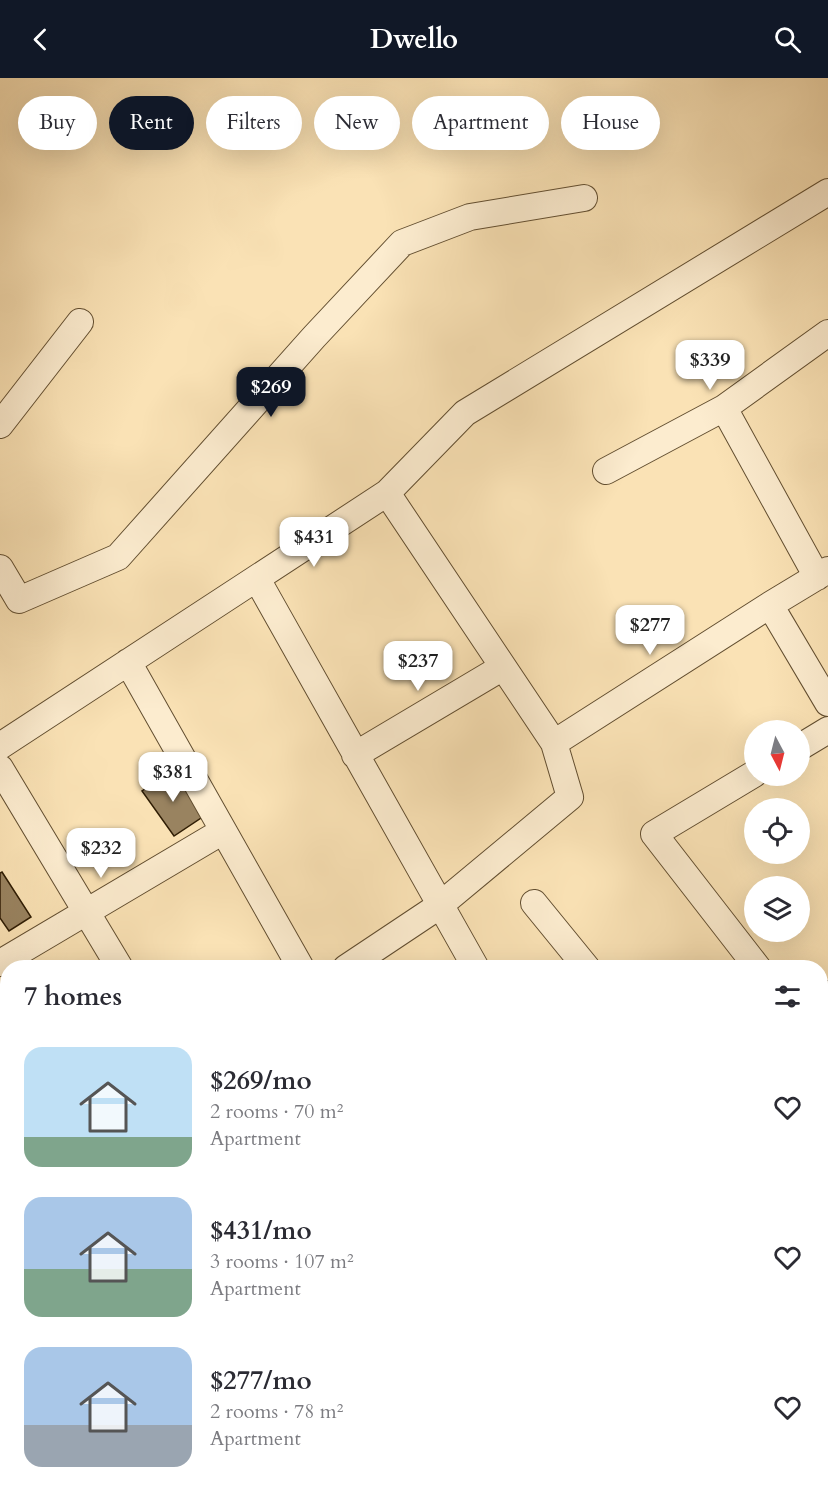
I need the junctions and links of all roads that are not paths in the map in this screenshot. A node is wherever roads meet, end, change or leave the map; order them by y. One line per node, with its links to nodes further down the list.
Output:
1 (828, 192): 8 (street)
2 (584, 198): 9 (street)
3 (80, 322): 6 (street)
4 (828, 333): 5 (street)
5 (724, 408): 7 (street); 10 (street)
6 (0, 425)
7 (606, 471)
8 (387, 493): 11 (street); 14 (street)
9 (0, 568)
10 (822, 573): 12 (street)
11 (257, 579): 13 (street); 20 (street)
12 (770, 605): 15 (street); 18 (street)
13 (128, 662): 19 (street); 23 (street)
14 (503, 667): 18 (street); 20 (street)
15 (828, 703)
16 (828, 730): 17 (street)
17 (810, 741)
18 (554, 743): 25 (street)
19 (0, 746)
20 (355, 754): 25 (street)
21 (0, 768): 26 (street)
22 (744, 780): 33 (street)
23 (223, 831): 26 (street); 29 (street)
24 (534, 903): 32 (street)
25 (439, 906): 30 (street); 31 (street)
26 (87, 913): 27 (street); 28 (street)
27 (5, 960)
28 (115, 960)
29 (296, 960)
30 (358, 960)
31 (471, 960)
32 (580, 960)
33 (752, 960)

